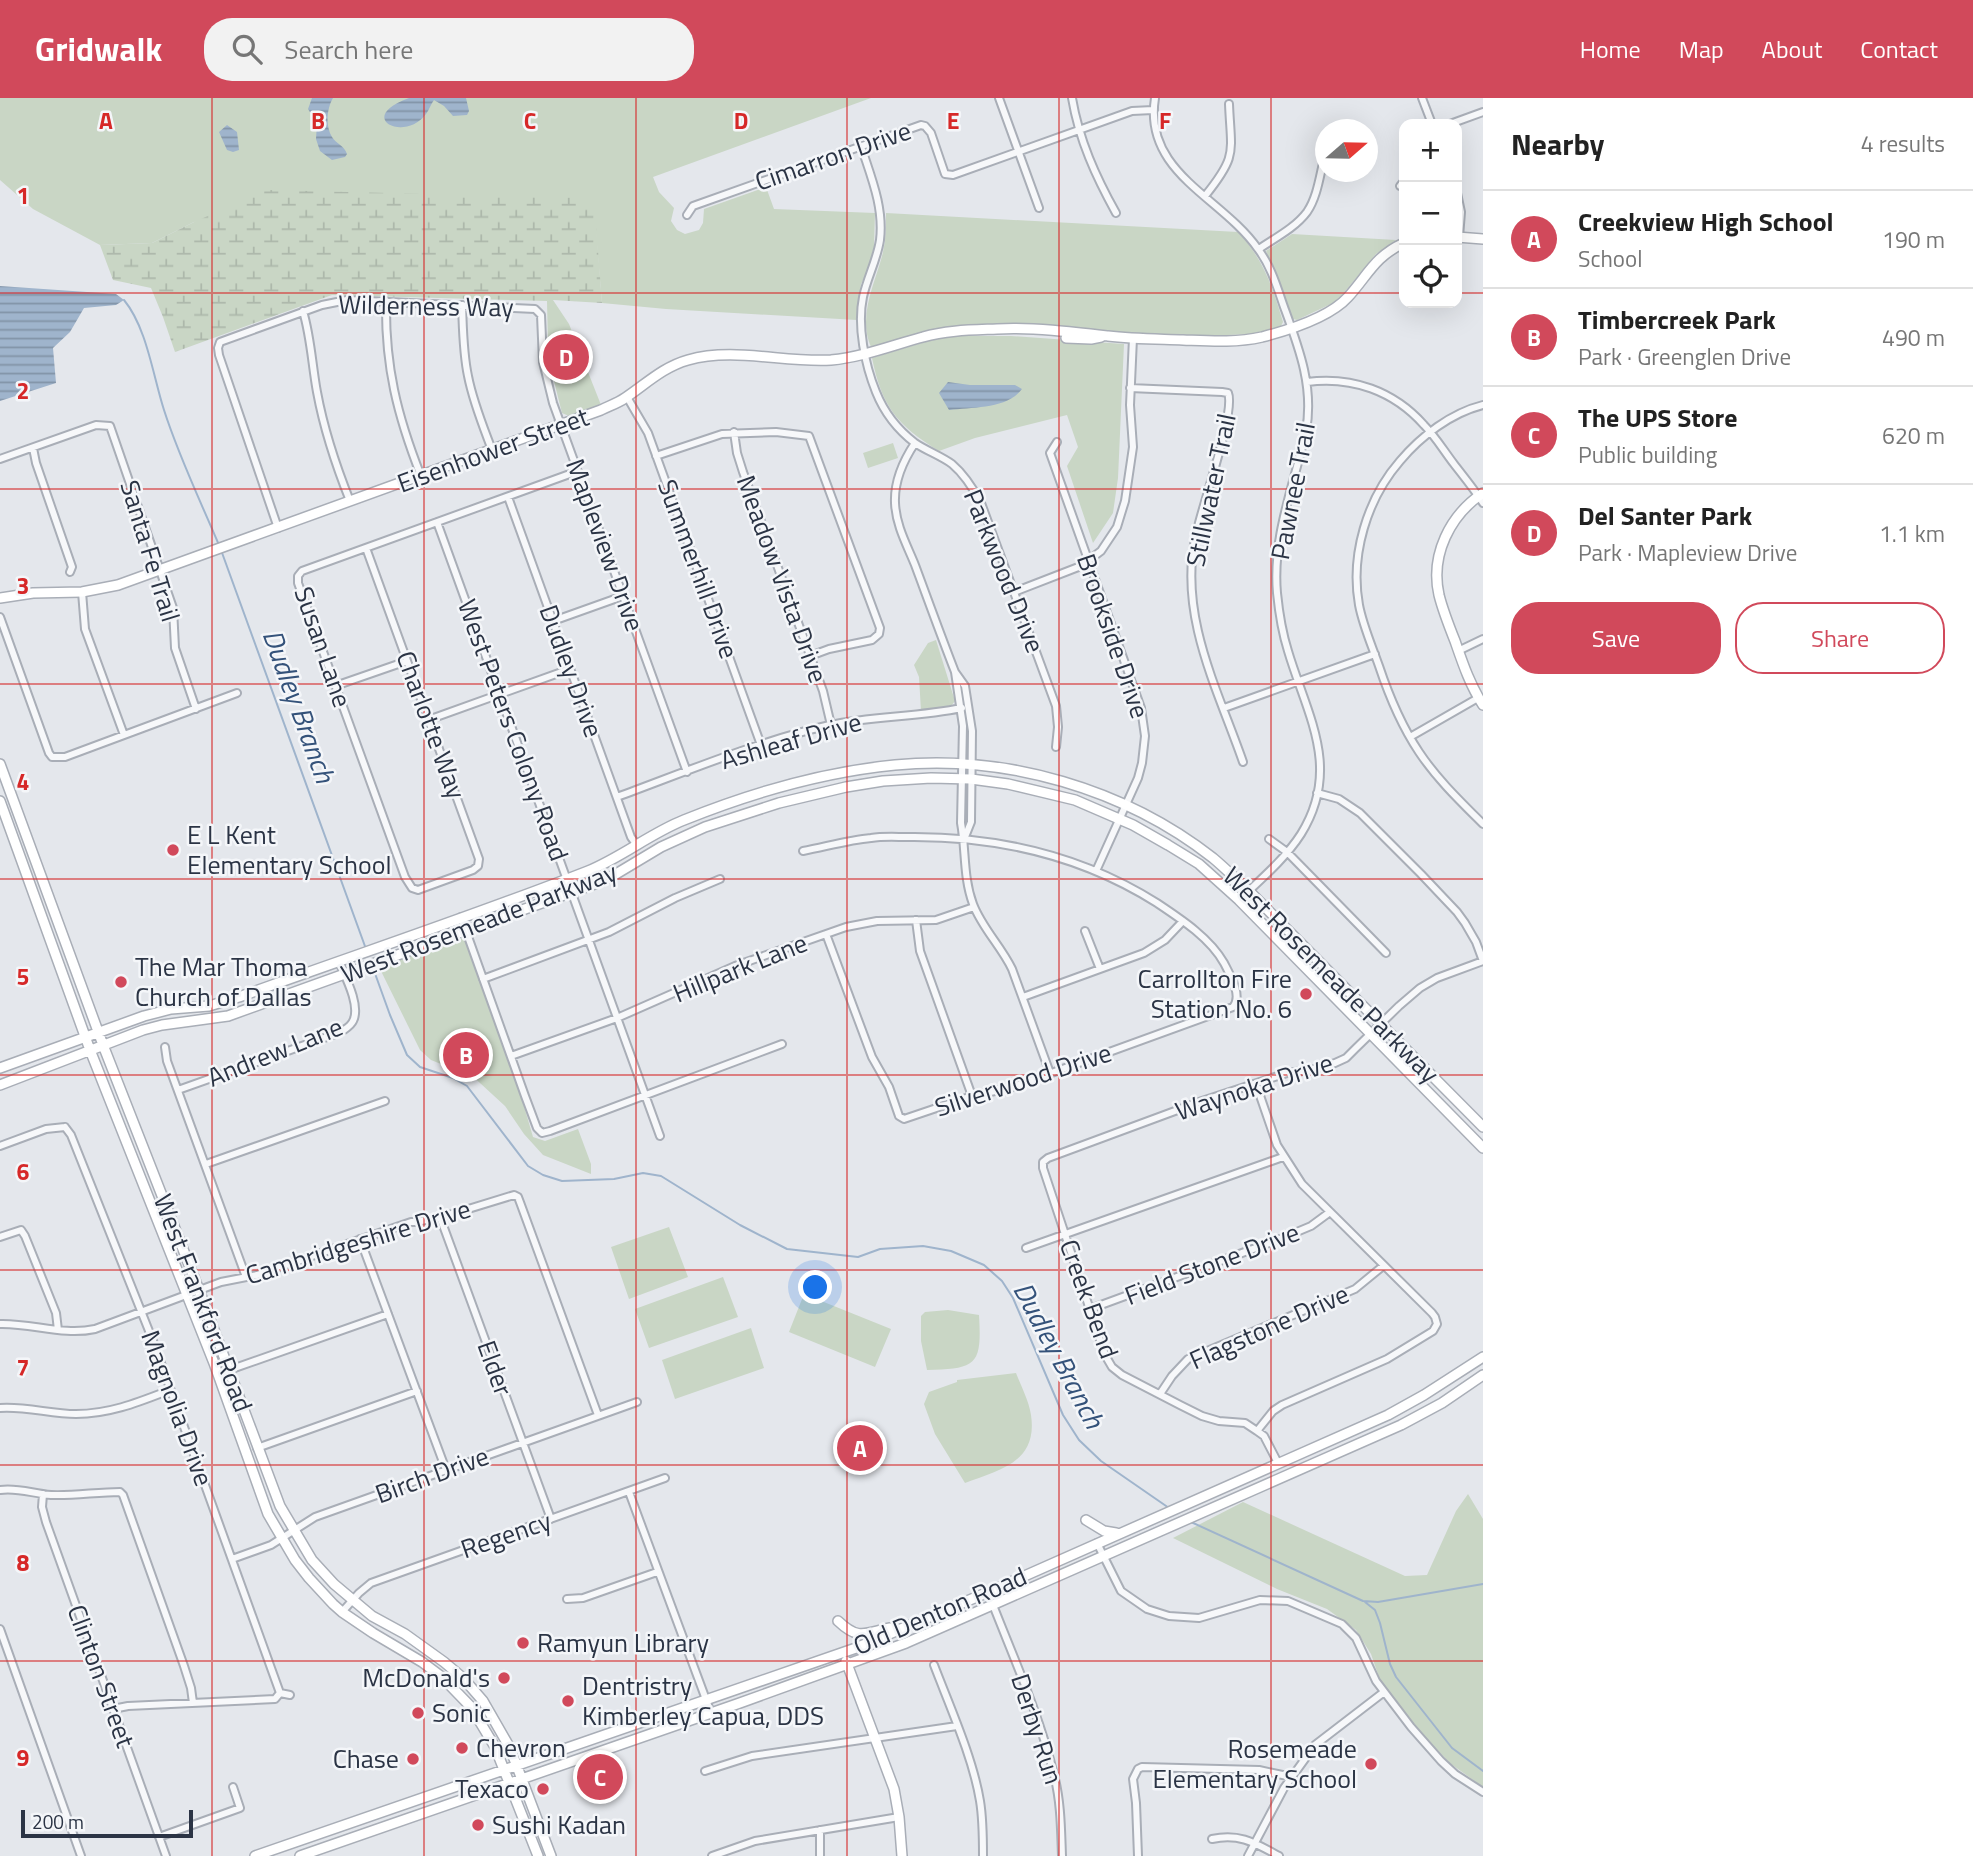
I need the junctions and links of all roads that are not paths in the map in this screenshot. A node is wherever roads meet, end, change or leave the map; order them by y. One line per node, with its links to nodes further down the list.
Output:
1 (999, 98): 12 (street)
2 (1072, 98): 10 (street)
3 (1155, 98): 6 (street, Pawnee Trail)
4 (1422, 98): 8 (street)
5 (1229, 104): 14 (street)
6 (1153, 110): 10 (street, Cimarron Drive); 14 (street, Pawnee Trail)
7 (1483, 112): 9 (street)
8 (1430, 119)
9 (1462, 120)
10 (1079, 130): 12 (street, Cimarron Drive); 16 (street)
11 (861, 146): 12 (street, Cimarron Drive); 17 (street, Cimarron Drive); 28 (street, Parkwood Drive)
12 (1017, 152): 15 (street)
13 (1318, 182): 21 (street)
14 (1205, 196): 21 (street, Pawnee Trail)
15 (1039, 208)
16 (1116, 213)
17 (687, 215)
18 (1462, 237): 19 (main road)
19 (1483, 239)
20 (1400, 245): 26 (main road, Eisenhower Street)
21 (1259, 249): 26 (street, Pawnee Trail)
22 (386, 301): 23 (street, Wilderness Way); 24 (street, Wilderness Way); 43 (street)
23 (462, 304): 25 (street, Wilderness Way); 39 (street)
24 (303, 311): 46 (street); 48 (street, Wilderness Way)
25 (541, 315): 33 (street, Mapleview Drive)
26 (1291, 328): 27 (main road, Eisenhower Street); 29 (street, Pawnee Trail)
27 (1133, 338): 28 (main road, Eisenhower Street); 30 (street)
28 (866, 353): 31 (main road, Eisenhower Street); 37 (street, Parkwood Drive)
29 (1307, 382): 35 (street); 66 (street, Pawnee Trail)
30 (1130, 388): 50 (street); 73 (street, Stillwater Trail)
31 (627, 397): 33 (main road, Eisenhower Street); 40 (street, Summerhill Drive)
32 (1483, 405): 35 (street)
33 (561, 425): 39 (main road, Eisenhower Street); 42 (street, Mapleview Drive)
34 (734, 432): 40 (street); 62 (street, Meadow Vista Drive); 62 (street)
35 (1431, 432): 45 (street); 61 (street)
36 (1057, 442): 50 (street, Brookside Drive)
37 (915, 443): 54 (street, Parkwood Drive); 65 (street)
38 (33, 448): 41 (street); 51 (street, Santa Fe Trail); 52 (street)
39 (492, 450): 43 (main road, Eisenhower Street)
40 (656, 456): 79 (street, Summerhill Drive)
41 (0, 459)
42 (578, 471): 44 (street, Susan Lane); 55 (street, Mapleview Drive)
43 (421, 476): 46 (main road, Eisenhower Street)
44 (508, 496): 47 (street, Susan Lane); 58 (street, Dudley Drive)
45 (1481, 497): 60 (main road)
46 (350, 501): 48 (main road, Eisenhower Street)
47 (437, 522): 49 (street, Susan Lane); 69 (street, West Peters Colony Road)
48 (278, 528): 51 (main road, Eisenhower Street)
49 (366, 548): 63 (street, Charlotte Way); 67 (street, Susan Lane)
50 (1088, 561): 54 (street); 89 (street, Brookside Drive)
51 (161, 570): 53 (main road, Eisenhower Street); 74 (street, Santa Fe Trail)
52 (70, 572)
53 (82, 592): 56 (main road, Eisenhower Street); 77 (street)
54 (1014, 592): 80 (street, Parkwood Drive)
55 (623, 596): 58 (street); 84 (street, Mapleview Drive)
56 (0, 598)
57 (0, 617): 77 (street)
58 (553, 621): 64 (street, Dudley Drive)
59 (1483, 639): 60 (street)
60 (1458, 650): 70 (main road)
61 (1374, 654): 66 (street); 78 (street)
62 (810, 656): 76 (street, Meadow Vista Drive)
63 (407, 661): 67 (street); 75 (street, Charlotte Way)
64 (570, 668): 69 (street); 87 (street, Dudley Drive)
65 (955, 672): 71 (street); 72 (street)
66 (1298, 681): 73 (street); 86 (street, Pawnee Trail)
67 (335, 686): 100 (street, Susan Lane)
68 (237, 693): 74 (street)
69 (499, 694): 75 (street); 98 (street, West Peters Colony Road)
70 (1480, 702): 78 (street)
71 (970, 707): 72 (street, Ashleaf Drive); 83 (street)
72 (961, 708): 76 (street, Ashleaf Drive); 83 (street)
73 (1224, 708): 81 (street, Stillwater Trail)
74 (195, 709): 77 (street)
75 (428, 720): 100 (street, Charlotte Way)
76 (831, 725): 79 (street, Ashleaf Drive)
77 (124, 736)
78 (1410, 737): 91 (street)
79 (761, 745): 84 (street, Ashleaf Drive)
80 (1056, 747)
81 (1243, 762)
82 (0, 764): 123 (main road, West Frankford Road)
83 (967, 764): 85 (street); 89 (main road, West Rosemeade Parkway); 94 (main road, West Rosemeade Parkway)
84 (687, 772): 87 (street, Ashleaf Drive)
85 (966, 779): 90 (main road, West Rosemeade Parkway); 92 (street); 102 (main road, West Rosemeade Parkway)
86 (1317, 793): 96 (street, Pawnee Trail); 116 (street)
87 (617, 797): 94 (street, Dudley Drive)
88 (0, 801): 125 (main road, West Frankford Road)
89 (1126, 805): 90 (street, Brookside Drive); 101 (main road, West Rosemeade Parkway)
90 (1119, 819): 97 (street, Brookside Drive); 103 (main road, West Rosemeade Parkway)
91 (1483, 824)
92 (964, 839): 95 (street); 97 (street); 104 (street)
93 (1269, 839): 96 (street)
94 (636, 844): 98 (main road, West Rosemeade Parkway)
95 (803, 851)
96 (1287, 852): 101 (street, Pawnee Trail); 113 (street)
97 (1096, 871): 107 (street)
98 (567, 879): 102 (street, West Peters Colony Road); 105 (main road, West Rosemeade Parkway)
99 (720, 879): 111 (street)
100 (442, 881)
101 (1249, 891): 103 (street, Pawnee Trail); 112 (main road, West Rosemeade Parkway)
102 (571, 892): 108 (main road, West Rosemeade Parkway); 111 (street, West Peters Colony Road)
103 (1239, 900): 115 (main road, West Rosemeade Parkway)
104 (974, 907): 106 (street, Hillpark Lane); 120 (street)
105 (461, 917): 108 (street); 114 (main road, West Rosemeade Parkway)
106 (916, 920): 110 (street, Hillpark Lane); 136 (street)
107 (1183, 922): 117 (street); 132 (street, Silverwood Drive)
108 (466, 931): 118 (main road, West Rosemeade Parkway); 119 (street)
109 (1086, 931): 117 (street)
110 (826, 934): 121 (street, Hillpark Lane); 136 (street, Silverwood Drive)
111 (589, 940): 119 (street); 121 (street, West Peters Colony Road)
112 (1309, 950): 115 (main road); 122 (main road, West Rosemeade Parkway)
113 (1386, 953)
114 (342, 960): 118 (street, Andrew Lane); 123 (main road, West Rosemeade Parkway)
115 (1298, 960): 124 (main road, West Rosemeade Parkway)
116 (1483, 961): 122 (street, Waynoka Drive)
117 (1100, 969): 120 (street)
118 (348, 973): 127 (main road, West Rosemeade Parkway); 135 (street, Andrew Lane)
119 (483, 979): 130 (street)
120 (1023, 997): 132 (street)
121 (617, 1018): 130 (street, Hillpark Lane); 137 (street, West Peters Colony Road)
122 (1382, 1024): 124 (street, Waynoka Drive); 139 (main road, West Rosemeade Parkway)
123 (98, 1032): 125 (main road, West Rosemeade Parkway); 127 (main road, West Frankford Road)
124 (1372, 1034): 133 (street, Waynoka Drive); 141 (main road, West Rosemeade Parkway)
125 (86, 1036): 129 (main road, West Frankford Road); 131 (main road, West Rosemeade Parkway)
126 (782, 1044): 137 (street)
127 (103, 1045): 129 (main road, West Rosemeade Parkway); 158 (main road, West Frankford Road)
128 (165, 1046): 135 (street)
129 (90, 1050): 134 (main road, West Rosemeade Parkway); 159 (main road, West Frankford Road)
130 (511, 1056): 137 (street)
131 (0, 1068)
132 (1050, 1073): 136 (street, Silverwood Drive)
133 (1255, 1084): 147 (street); 148 (street, Waynoka Drive)
134 (0, 1085)
135 (178, 1090): 149 (street)
136 (972, 1096)
137 (646, 1097): 144 (street, West Peters Colony Road)
138 (385, 1101): 149 (street)
139 (1461, 1105): 141 (main road); 143 (main road, West Rosemeade Parkway)
140 (69, 1116): 142 (street)
141 (1451, 1116): 146 (main road, West Rosemeade Parkway)
142 (65, 1127): 145 (street); 161 (street, Magnolia Drive)
143 (1483, 1127)
144 (660, 1136)
145 (0, 1146)
146 (1483, 1148)
147 (1283, 1157): 150 (street); 152 (street)
148 (1044, 1162): 152 (street, Creek Bend)
149 (206, 1164): 157 (street)
150 (1330, 1212): 156 (street); 160 (street, Field Stone Drive)
151 (440, 1217): 154 (street, Cambridgeshire Drive); 173 (street, Cambridgeshire Drive); 175 (street, Elder)
152 (1065, 1236): 155 (street); 160 (street, Creek Bend)
153 (0, 1237): 164 (street)
154 (360, 1239): 157 (street, Cambridgeshire Drive); 162 (street)
155 (1026, 1248)
156 (1383, 1266): 170 (street, Flagstone Drive); 174 (street)
157 (246, 1277): 158 (street, Cambridgeshire Drive)
158 (199, 1290): 159 (street, Cambridgeshire Drive); 166 (main road, West Frankford Road)
159 (187, 1294): 161 (street, Cambridgeshire Drive); 190 (main road, West Frankford Road)
160 (1090, 1309): 170 (street, Creek Bend)
161 (142, 1311): 164 (street, Cambridgeshire Drive); 168 (street, Magnolia Drive)
162 (388, 1314): 166 (street); 169 (street)
163 (0, 1324): 164 (street, Cambridgeshire Drive)
164 (58, 1330)
165 (1483, 1357): 177 (main road, Old Denton Road)
166 (229, 1370): 176 (main road, West Frankford Road)
167 (1483, 1375): 179 (main road, Old Denton Road)
168 (170, 1390): 172 (street); 193 (street, Magnolia Drive)
169 (417, 1391): 176 (street); 178 (street)
170 (1160, 1394): 174 (street, Creek Bend)
171 (637, 1402): 173 (street, Birch Drive)
172 (0, 1408)
173 (598, 1415): 175 (street, Birch Drive)
174 (1257, 1431): 177 (street)
175 (523, 1443): 178 (street, Birch Drive); 186 (street, Elder)
176 (257, 1448): 188 (main road, West Frankford Road)
177 (1278, 1463): 179 (main road); 189 (main road, Old Denton Road)
178 (446, 1470): 188 (street, Birch Drive)
179 (1284, 1475): 192 (main road, Old Denton Road)
180 (665, 1478): 184 (street, Regency)
181 (124, 1485): 183 (street)
182 (0, 1490): 185 (street)
183 (120, 1492): 185 (street); 209 (street)
184 (629, 1492): 186 (street, Regency); 194 (street)
185 (43, 1494): 210 (street, Clinton Street)
186 (551, 1519): 196 (street, Regency)
187 (1086, 1520): 189 (main road)
188 (294, 1531): 190 (street, Birch Drive); 196 (main road, West Frankford Road)
189 (1118, 1533): 191 (main road, Old Denton Road)
190 (281, 1539): 193 (street, Birch Drive); 198 (main road, West Frankford Road)
191 (1097, 1542): 192 (street); 201 (main road, Old Denton Road)
192 (1103, 1556): 197 (main road, Old Denton Road); 205 (street)
193 (232, 1559): 206 (street, Magnolia Drive)
194 (657, 1572): 195 (street); 208 (street)
195 (568, 1599)
196 (352, 1601): 198 (street, Regency); 216 (main road, West Frankford Road)
197 (993, 1605): 203 (main road, Old Denton Road); 241 (street, Derby Run)
198 (342, 1612): 217 (main road, West Frankford Road)
199 (838, 1621): 201 (main road)
200 (0, 1629): 231 (street)
201 (899, 1630): 202 (main road, Old Denton Road)
202 (843, 1652): 203 (main road); 208 (main road, Old Denton Road)
203 (847, 1664): 211 (main road, Old Denton Road); 215 (main road)
204 (934, 1665): 213 (street)
205 (1384, 1692): 220 (street); 223 (street)
206 (280, 1693): 207 (street); 209 (street)
207 (290, 1695)
208 (705, 1699): 211 (street); 212 (main road, Old Denton Road)
209 (193, 1703): 210 (street)
210 (113, 1709): 228 (street, Clinton Street)
211 (711, 1713): 214 (main road, Old Denton Road)
212 (630, 1725): 214 (main road); 216 (main road, Old Denton Road)
213 (957, 1726): 215 (street); 240 (street)
214 (635, 1738): 219 (main road, Old Denton Road)
215 (874, 1739): 218 (street); 224 (main road)
216 (516, 1765): 217 (main road, Old Denton Road); 219 (main road, West Frankford Road)
217 (504, 1770): 221 (main road, West Frankford Road); 225 (main road, Old Denton Road)
218 (705, 1771)
219 (522, 1777): 221 (main road, Old Denton Road); 236 (main road, West Frankford Road)
220 (1292, 1777): 230 (street); 242 (street)
221 (509, 1783): 227 (main road, Old Denton Road); 235 (main road, West Frankford Road)
222 (233, 1787): 228 (street)
223 (1483, 1792)
224 (899, 1817): 226 (street); 239 (main road)
225 (358, 1820): 227 (main road); 233 (main road, Old Denton Road)
226 (820, 1830): 237 (street); 238 (street)
227 (363, 1835): 234 (main road, Old Denton Road)
228 (159, 1837): 232 (street, Clinton Street)
229 (1212, 1839): 230 (street)
230 (1254, 1842): 243 (street); 244 (street)
231 (81, 1856)
232 (166, 1856)
233 (256, 1856)
234 (300, 1856)
235 (538, 1856)
236 (551, 1856)
237 (712, 1856)
238 (820, 1856)
239 (902, 1856)
240 (983, 1856)
241 (1062, 1856)
242 (1138, 1856)
243 (1248, 1856)
244 (1279, 1856)

